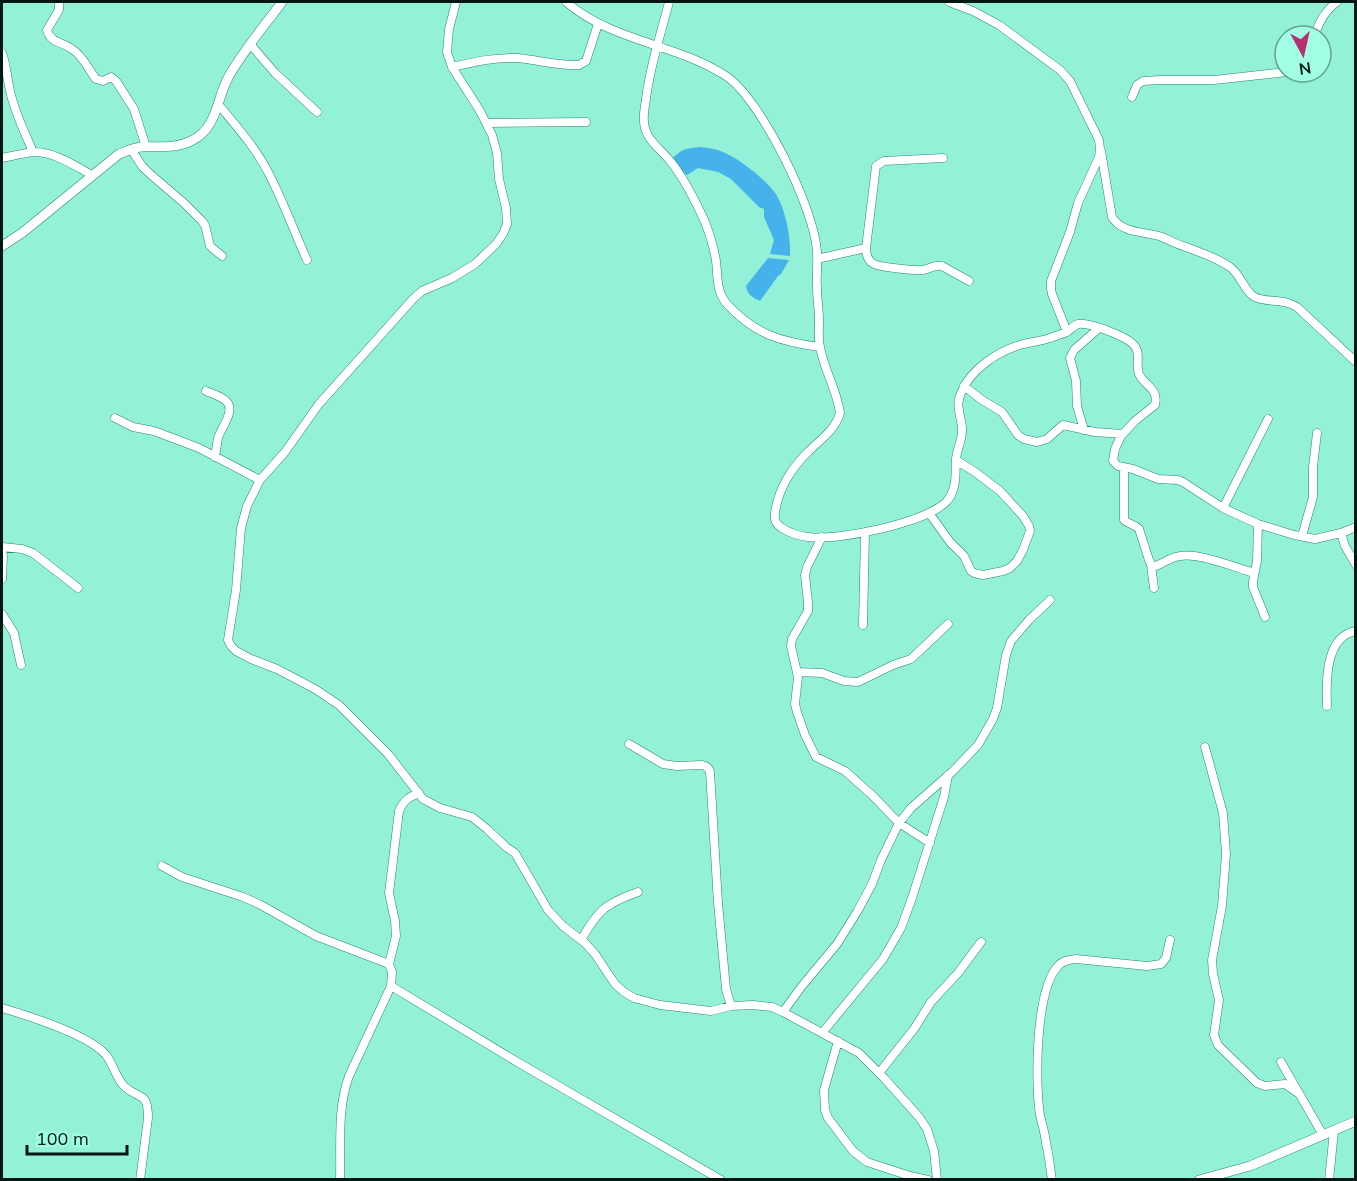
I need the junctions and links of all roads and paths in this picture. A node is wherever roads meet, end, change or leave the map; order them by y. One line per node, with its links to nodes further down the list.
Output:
1 (59, 2): 20 (street)
2 (282, 2): 10 (street)
3 (456, 2): 13 (street)
4 (566, 2): 8 (street)
5 (669, 2): 11 (street)
6 (948, 2): 22 (street)
7 (1337, 2): 9 (street)
8 (598, 24): 11 (street); 13 (street)
9 (1319, 24)
10 (251, 45): 16 (street); 17 (street)
11 (656, 46): 31 (street); 35 (street)
12 (2, 53): 23 (street)
13 (452, 67): 19 (street)
14 (1273, 74): 15 (street)
15 (1132, 97)
16 (219, 105): 20 (street); 30 (street)
17 (317, 112)
18 (586, 122): 19 (street)
19 (487, 123): 47 (street)
20 (146, 147): 21 (street)
21 (131, 149): 26 (street); 29 (street)
22 (1100, 149): 34 (street); 36 (street)
23 (33, 152): 24 (street); 26 (street)
24 (2, 158)
25 (943, 158): 28 (street)
26 (92, 175): 27 (street)
27 (2, 246)
28 (866, 248): 31 (street); 32 (street)
29 (222, 256)
30 (307, 260)
31 (817, 260): 35 (street)
32 (969, 282)
33 (1099, 328): 34 (street); 41 (street); 43 (street)
34 (1067, 332): 37 (street)
35 (820, 347): 55 (street)
36 (1356, 362)
37 (964, 386): 41 (street); 45 (street)
38 (206, 391): 44 (street)
39 (115, 418): 44 (street)
40 (1268, 418): 48 (street)
41 (1084, 430): 43 (street)
42 (1317, 433): 54 (street)
43 (1123, 434): 46 (street)
44 (215, 456): 47 (street)
45 (956, 460): 49 (street); 49 (street)
46 (1124, 468): 48 (street); 57 (street)
47 (260, 480): 75 (street)
48 (1222, 508): 50 (street)
49 (929, 513): 52 (street)
50 (1258, 524): 54 (street); 59 (street)
51 (1356, 527): 53 (street)
52 (865, 532): 55 (street); 67 (street)
53 (1341, 532): 54 (street); 58 (street)
54 (1302, 536)
55 (822, 537): 70 (street)
56 (2, 548): 60 (street); 61 (street)
57 (1151, 565): 59 (street); 62 (street)
58 (1356, 566)
59 (1254, 573): 65 (street)
60 (2, 579)
61 (78, 588)
62 (1154, 588)
63 (1050, 600): 74 (street)
64 (2, 614): 69 (street)
65 (1265, 617)
66 (948, 624): 70 (street)
67 (863, 625)
68 (1356, 631): 71 (street)
69 (21, 664)
70 (797, 672): 76 (street)
71 (1327, 706)
72 (629, 744): 85 (street)
73 (1205, 747): 92 (street)
74 (948, 776): 76 (street); 77 (street)
75 (419, 793): 80 (street); 83 (street)
76 (899, 823): 77 (street); 87 (street)
77 (930, 843): 88 (street)
78 (162, 866): 83 (street)
79 (638, 892): 80 (street)
80 (581, 940): 85 (street)
81 (1170, 940): 101 (street)
82 (981, 942): 91 (street)
83 (389, 964): 84 (street)
84 (391, 986): 97 (street); 98 (street)
85 (731, 1006): 87 (street)
86 (2, 1008): 96 (street)
87 (783, 1012): 88 (street)
88 (822, 1033): 89 (street)
89 (838, 1041): 91 (street); 99 (street)
90 (1281, 1062): 92 (street)
91 (879, 1073): 100 (street)
92 (1298, 1093): 95 (street)
93 (1356, 1120): 94 (street)
94 (1334, 1131): 95 (street); 103 (street)
95 (1323, 1135): 102 (street)
96 (140, 1179)
97 (340, 1179)
98 (721, 1179)
99 (928, 1179)
100 (937, 1179)
101 (1052, 1179)
102 (1199, 1179)
103 (1329, 1179)

